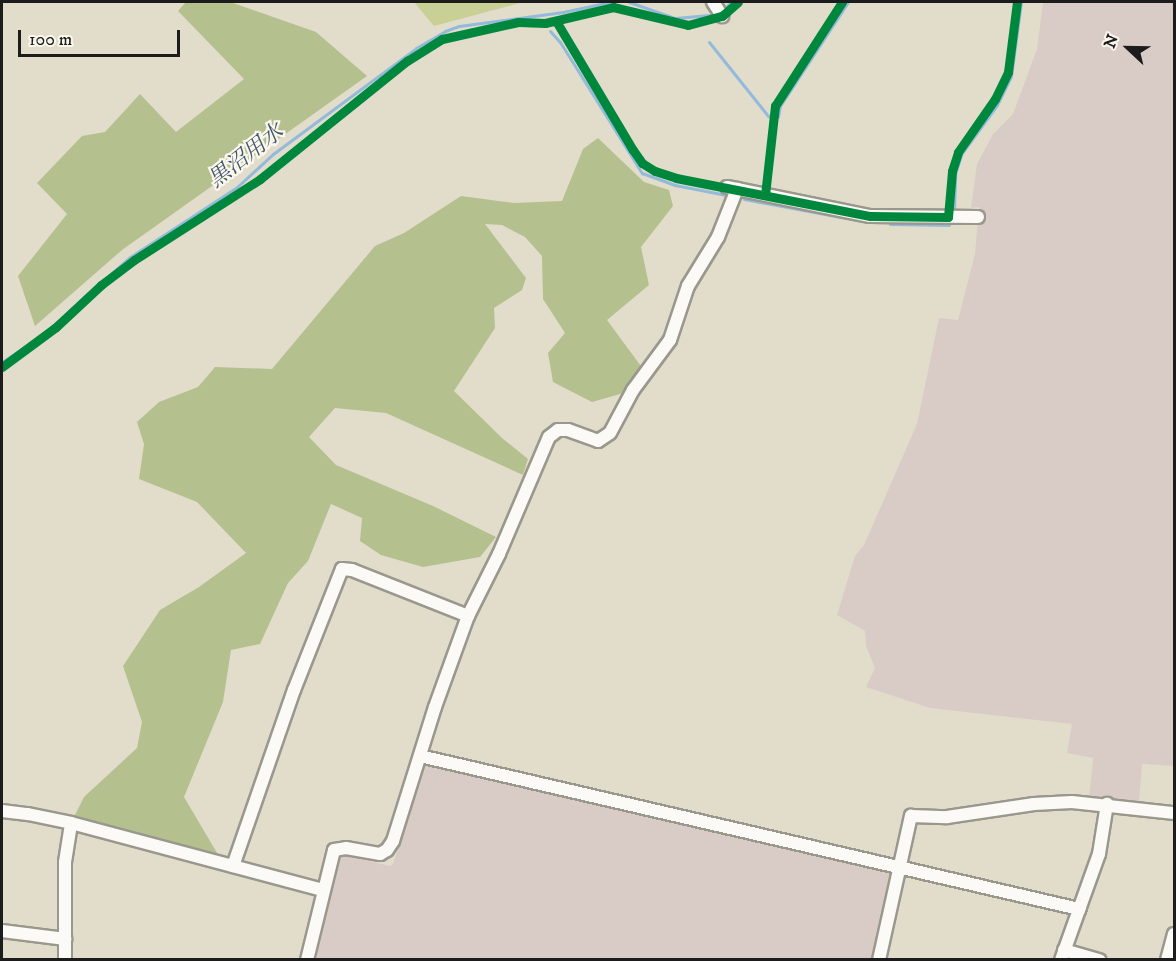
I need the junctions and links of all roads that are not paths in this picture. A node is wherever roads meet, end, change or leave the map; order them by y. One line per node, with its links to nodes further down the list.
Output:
1 (712, 2): 2 (street)
2 (722, 16)
3 (978, 217): 4 (street)
4 (468, 616): 5 (street); 10 (street)
5 (420, 756): 11 (street); 12 (street)
6 (1107, 804): 8 (street); 11 (street); 13 (street)
7 (2, 811): 9 (street)
8 (1174, 813)
9 (70, 824): 10 (street); 16 (street)
10 (233, 866): 12 (street)
11 (900, 869): 13 (street); 20 (street)
12 (322, 890): 19 (street)
13 (1078, 909): 17 (street)
14 (2, 931): 16 (street)
15 (1174, 934): 22 (street)
16 (65, 939): 18 (street)
17 (1063, 955): 21 (street)
18 (65, 960)
19 (307, 960)
20 (879, 960)
21 (1100, 960)
22 (1167, 960)

